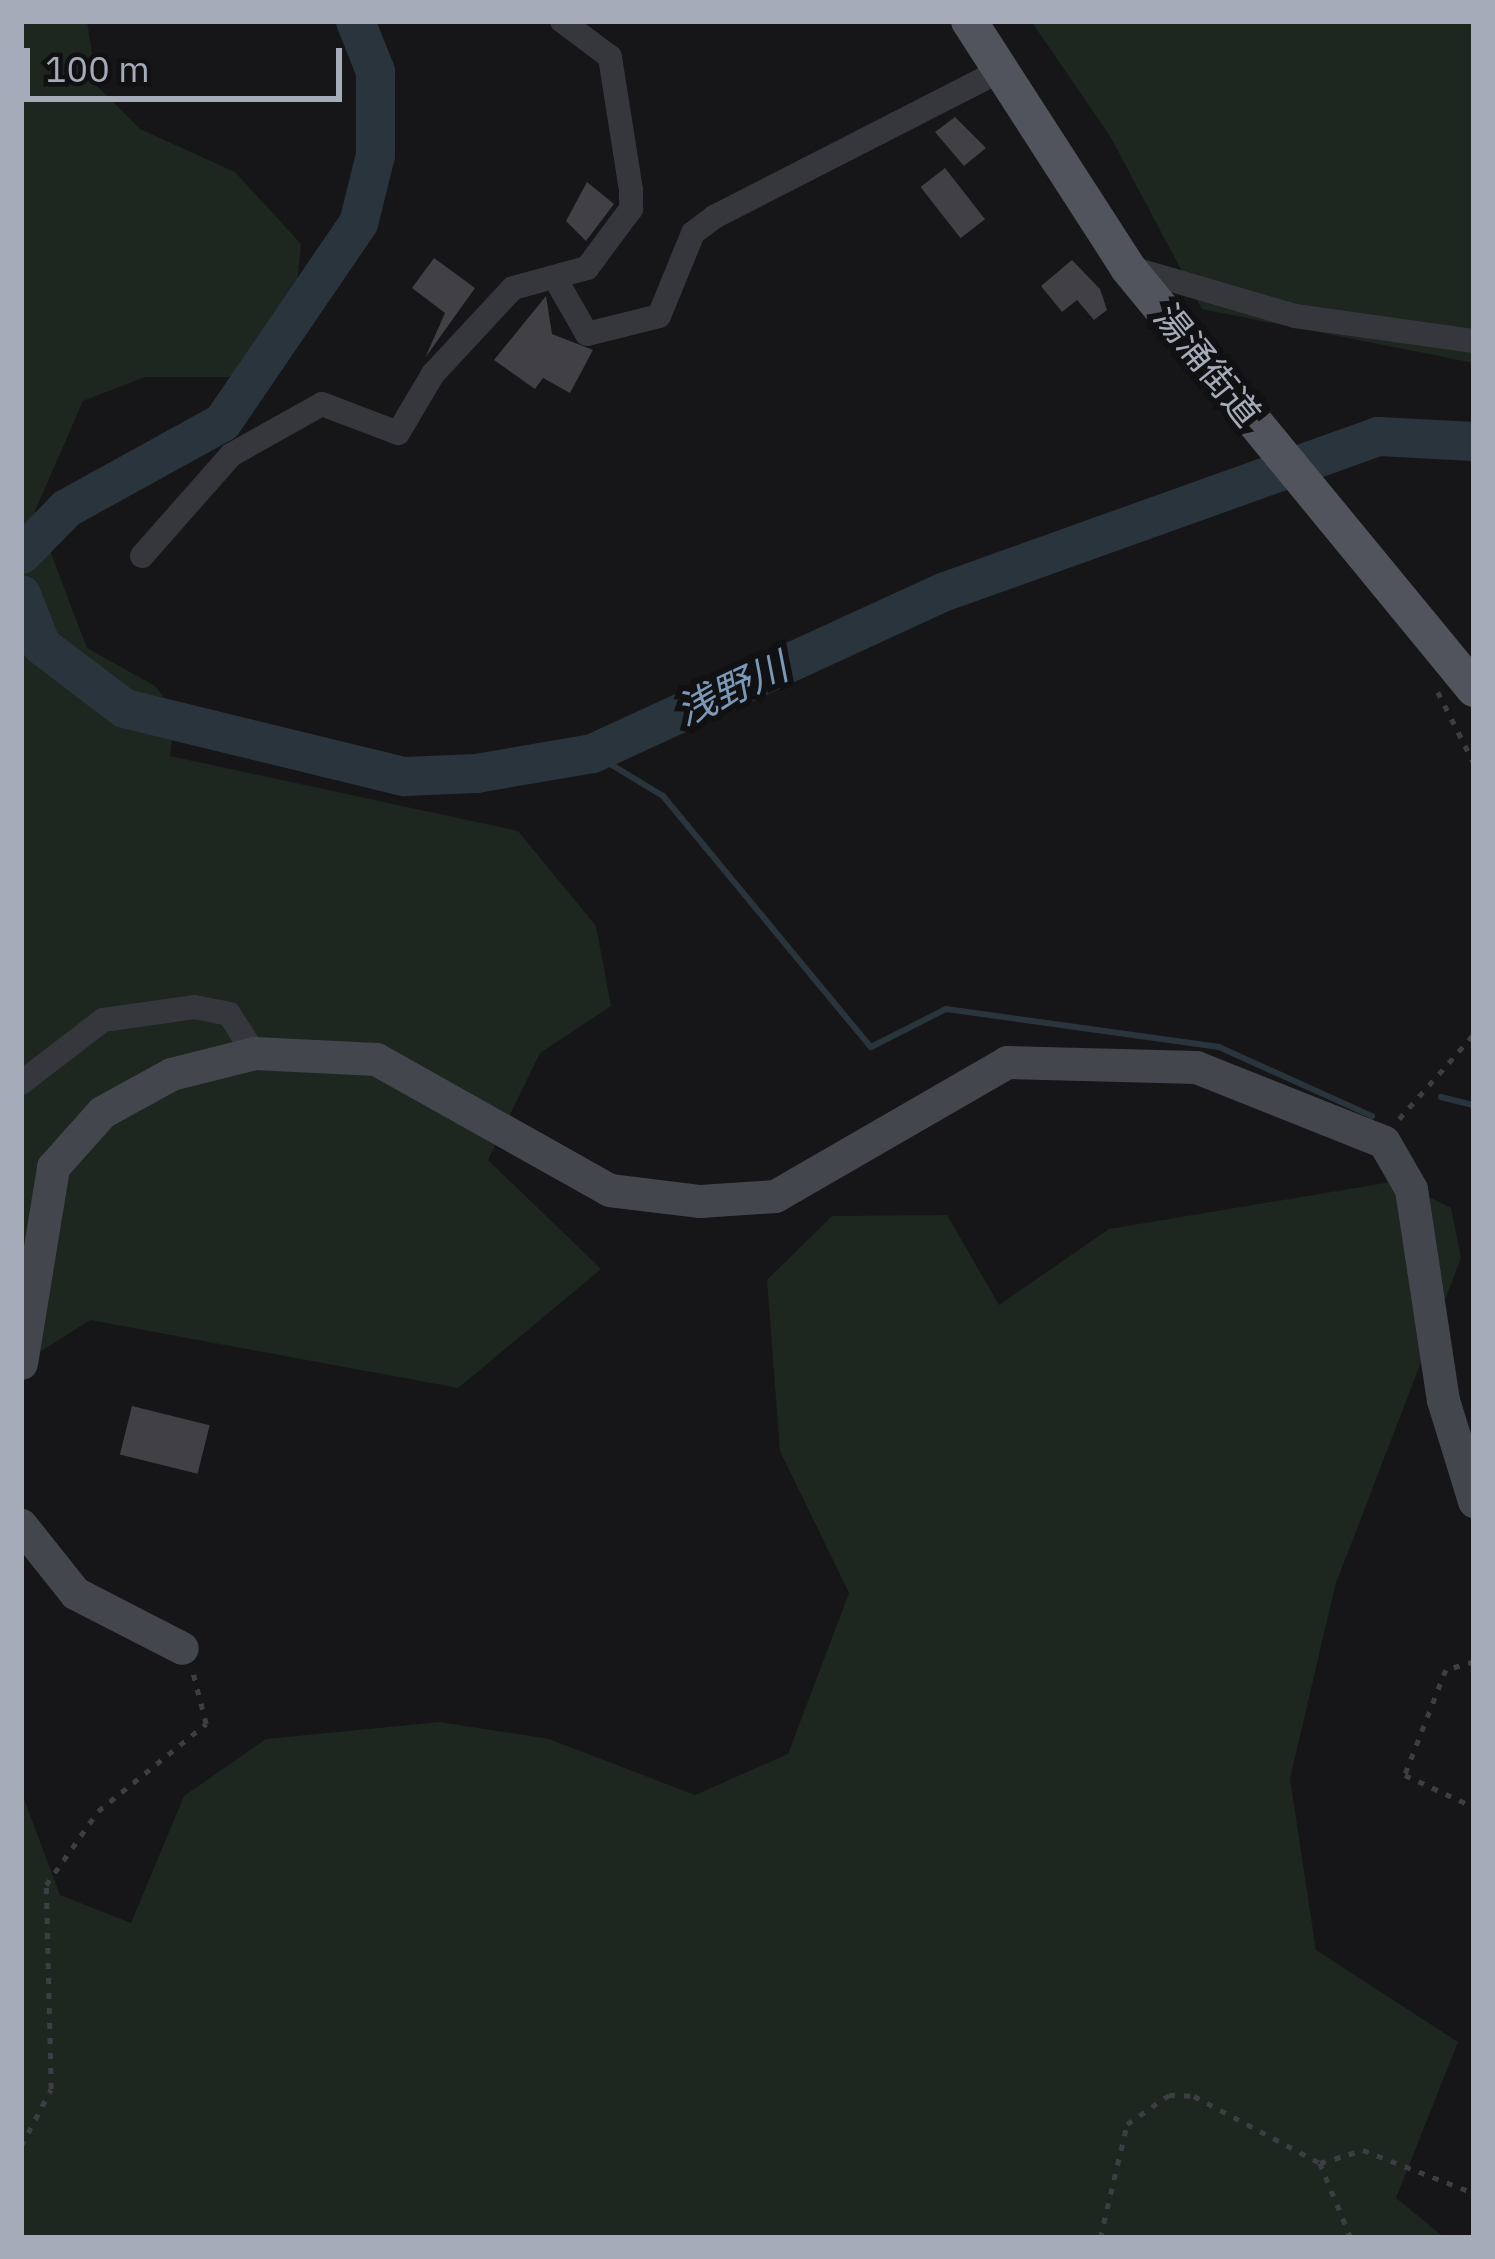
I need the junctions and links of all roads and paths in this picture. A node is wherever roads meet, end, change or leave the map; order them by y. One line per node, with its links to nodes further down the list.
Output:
1 (562, 21): 5 (street)
2 (969, 21): 3 (main road, 湯涌街道)
3 (999, 71): 4 (main road, 湯涌街道); 5 (street)
4 (1128, 268): 6 (street); 8 (main road, 湯涌街道)
5 (556, 280): 7 (street)
6 (1474, 341)
7 (142, 556)
8 (1468, 682): 9 (path)
9 (1474, 763)
10 (1474, 1034): 13 (path)
11 (254, 1053): 12 (street); 13 (street); 14 (street)
12 (21, 1083)
13 (1384, 1142): 15 (street)
14 (21, 1363)
15 (1474, 1501)
16 (21, 1525): 17 (street)
17 (182, 1648): 20 (path)
18 (1474, 1662): 19 (path)
19 (1474, 1807)
20 (21, 2146)
21 (1320, 2163): 22 (path); 23 (path); 24 (path)
22 (1474, 2192)
23 (1100, 2238)
24 (1351, 2238)

